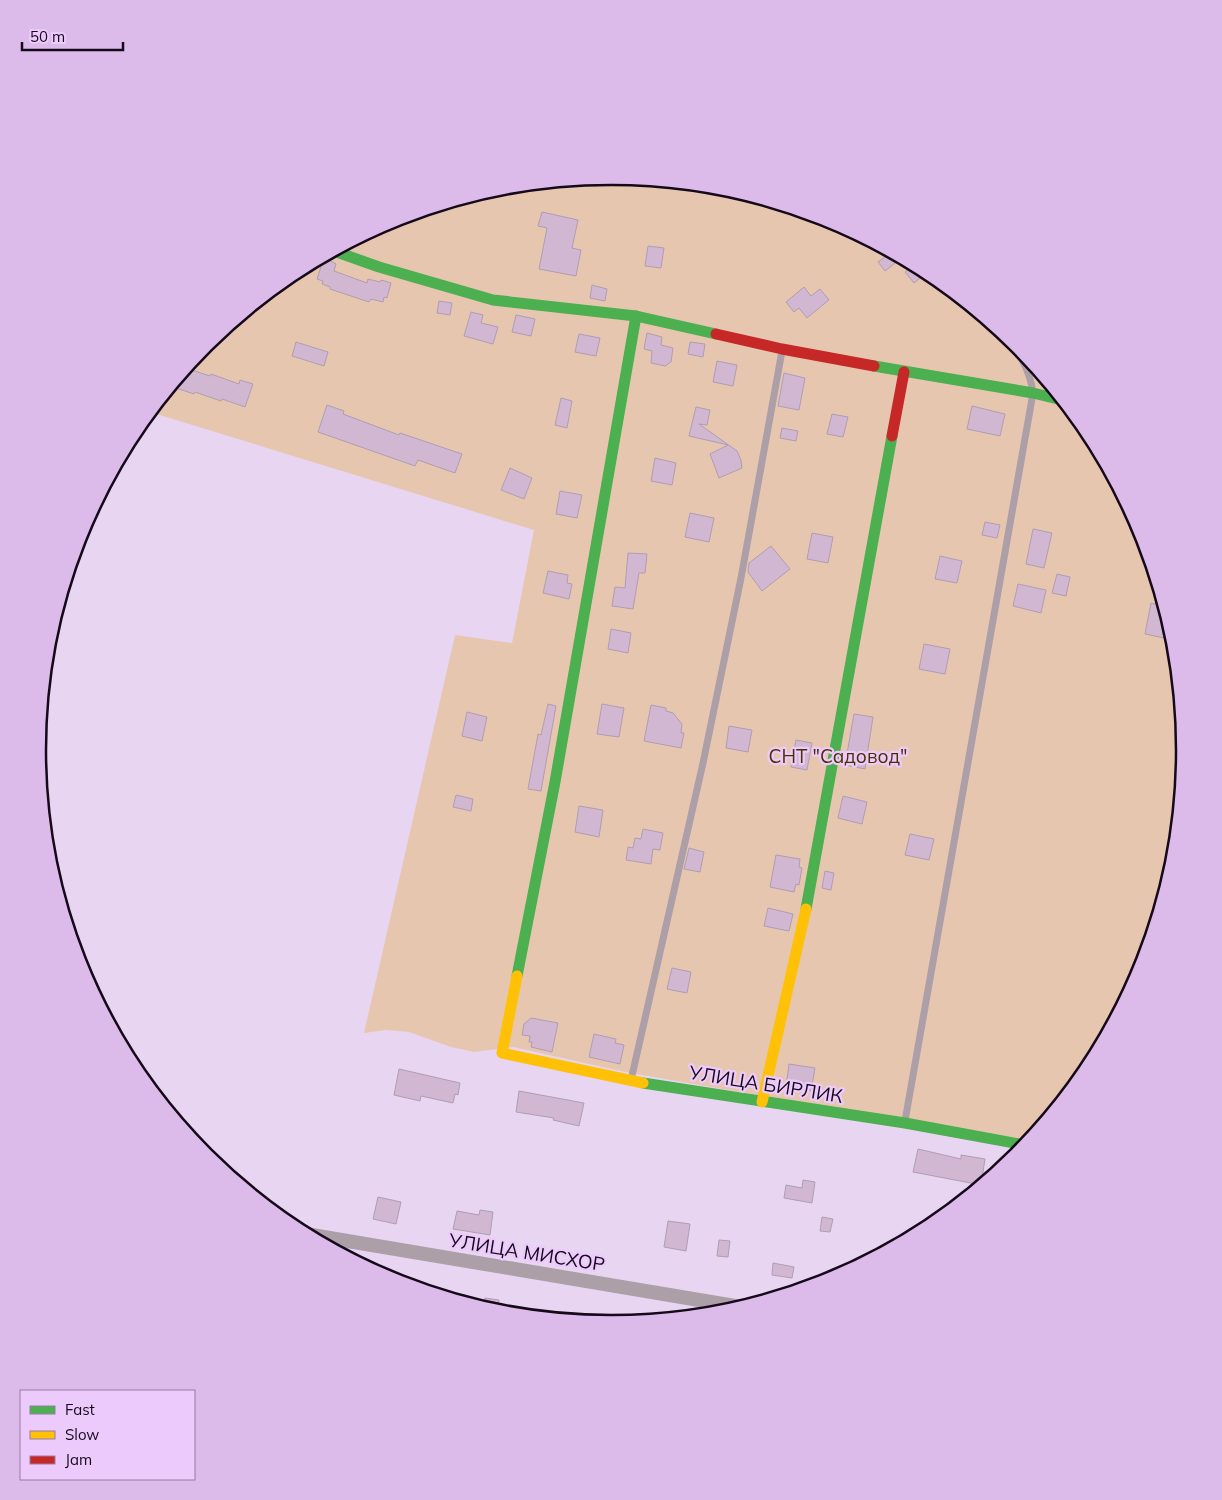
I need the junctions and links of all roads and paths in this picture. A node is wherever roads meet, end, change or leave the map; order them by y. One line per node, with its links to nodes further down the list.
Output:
1 (342, 254): 2 (street)
2 (636, 316): 3 (street); 8 (street, УЛИЦА БИРЛИК)
3 (782, 349): 5 (street); 8 (lane)
4 (1027, 369): 6 (lane)
5 (904, 372): 6 (street); 9 (street)
6 (1033, 393): 7 (street); 10 (lane)
7 (1052, 398)
8 (631, 1082): 9 (street, УЛИЦА БИРЛИК)
9 (762, 1102): 10 (street, УЛИЦА БИРЛИК)
10 (905, 1122): 11 (street, УЛИЦА БИРЛИК)
11 (1016, 1143)
12 (326, 1237): 13 (street, УЛИЦА МИСХОР)
13 (722, 1304)

